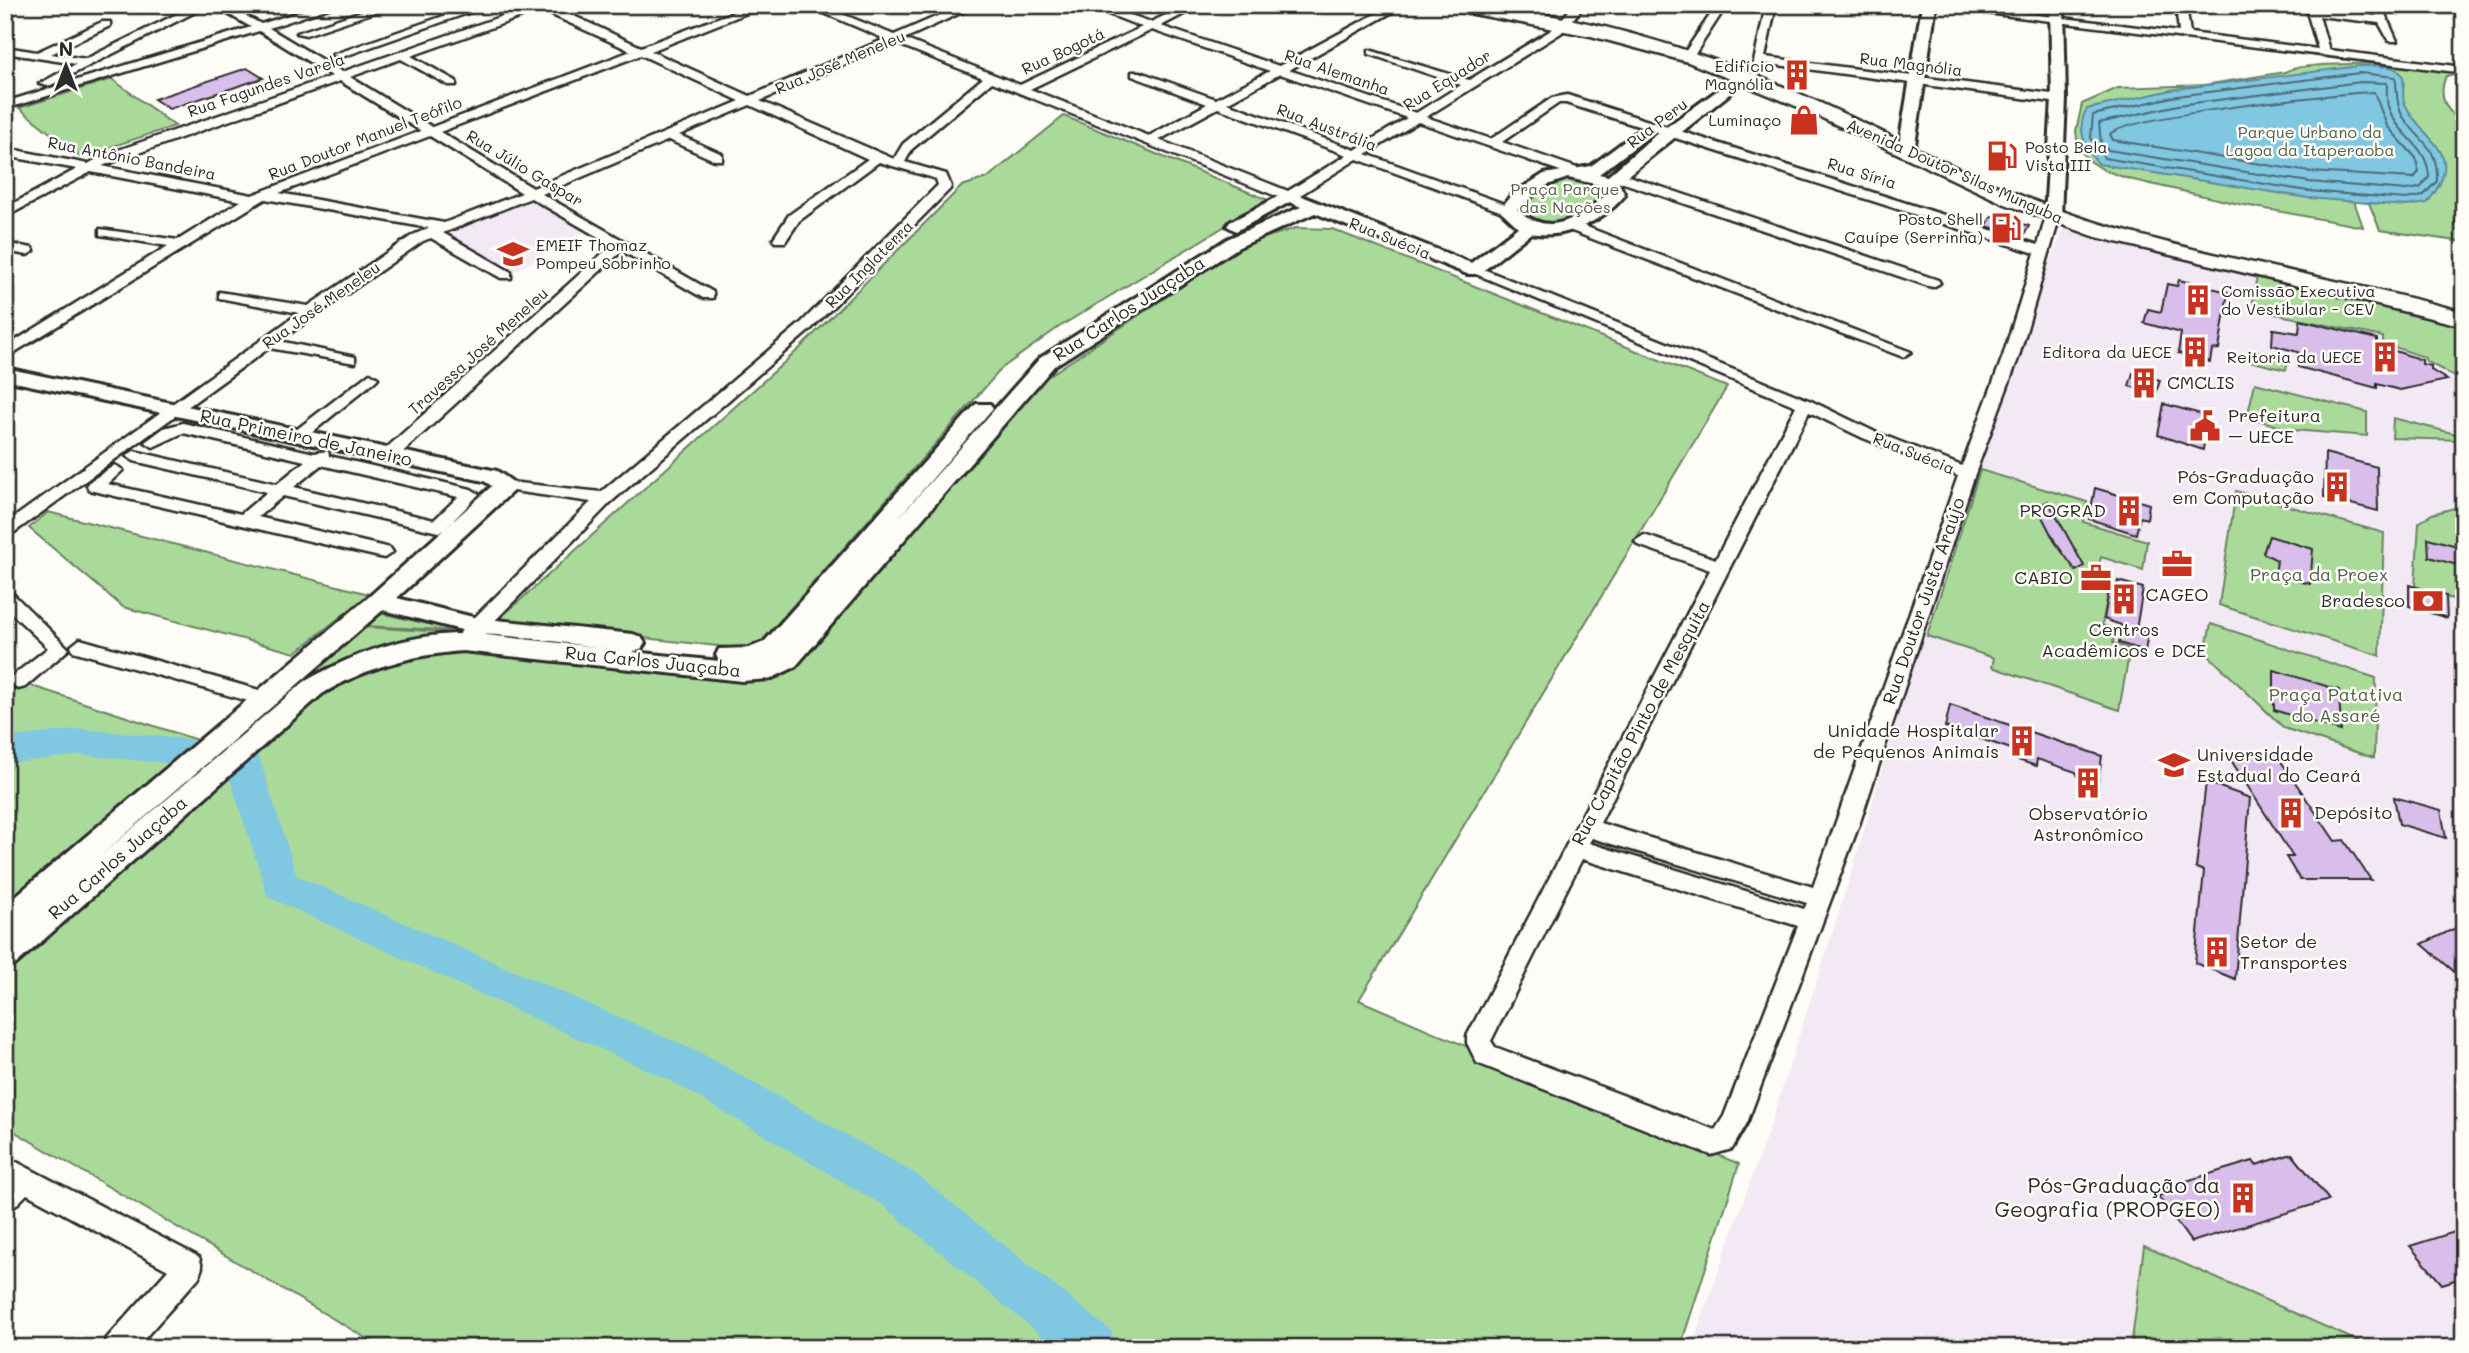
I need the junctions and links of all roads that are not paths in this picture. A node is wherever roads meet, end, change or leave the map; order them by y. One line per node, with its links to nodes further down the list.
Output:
1 (204, 5): 43 (street)
2 (217, 5): 30 (street, Rua Júlio Gaspar)
3 (333, 5): 30 (street)
4 (438, 5): 24 (street)
5 (486, 5): 24 (street)
6 (762, 5): 36 (street, Rua Doutor Manuel Teófilo)
7 (810, 5): 33 (street, Rua Suécia)
8 (1090, 5): 29 (street, Rua Alemanha)
9 (1196, 5): 29 (street, Rua Bogotá)
10 (1400, 5): 46 (street)
11 (1452, 5): 27 (main road, Avenida Doutor Silas Munguba)
12 (1478, 5): 27 (main road, Avenida Doutor Silas Munguba)
13 (1580, 5): 27 (street, Rua Equador)
14 (1722, 5): 38 (street)
15 (1771, 5): 44 (street)
16 (1929, 5): 23 (street); 50 (street)
17 (2181, 5): 32 (street)
18 (2376, 5): 25 (street)
19 (542, 6): 36 (street, Rua Inglaterra); 42 (street, Rua Fagundes Varela)
20 (969, 6): 33 (street, Rua José Meneleu)
21 (2311, 9): 25 (street); 39 (street)
22 (392, 13): 28 (street); 31 (street)
23 (2057, 13): 32 (street); 55 (street, Rua Doutor Justa Araújo)
24 (441, 20): 28 (street)
25 (2383, 20): 34 (street)
26 (106, 23): 40 (street)
27 (1562, 24): 38 (main road, Avenida Doutor Silas Munguba); 44 (main road, Avenida Doutor Silas Munguba); 52 (street, Rua Equador)
28 (425, 25): 41 (street)
29 (1153, 26): 46 (street, Rua Alemanha); 53 (street, Rua Bogotá)
30 (261, 28): 48 (street, Rua Júlio Gaspar); 57 (street)
31 (302, 33)
32 (2185, 37): 39 (street)
33 (895, 39): 49 (street, Rua Suécia); 56 (street, Rua José Meneleu)
34 (2393, 39)
35 (5, 50): 40 (street)
36 (642, 50): 56 (street, Rua Inglaterra); 61 (street, Rua Doutor Manuel Teófilo)
37 (1373, 52): 52 (street)
38 (1691, 52): 44 (main road, Avenida Doutor Silas Munguba)
39 (2324, 52): 45 (street)
40 (39, 55): 43 (street)
41 (338, 55)
42 (401, 55): 48 (street, Rua Fagundes Varela); 51 (street)
43 (88, 63): 57 (street)
44 (1746, 70): 50 (street, Rua Magnólia); 54 (street, Rua Peru); 66 (main road, Avenida Doutor Silas Munguba)
45 (2464, 70)
46 (1280, 71): 58 (street); 59 (street, Rua Alemanha)
47 (1136, 74): 58 (street, Rua Austrália)
48 (338, 77): 61 (street, Rua Júlio Gaspar); 72 (street, Rua Fagundes Varela)
49 (991, 77): 53 (street, Rua Suécia); 71 (street)
50 (1917, 81): 55 (street, Rua Magnólia); 66 (street)
51 (452, 83)
52 (1469, 84): 59 (street, Rua Equador)
53 (1020, 89): 64 (street, Rua Suécia)
54 (1712, 90): 60 (street, Rua Peru); 62 (street, Rua Peru)
55 (2059, 99): 81 (street, Rua Doutor Justa Araújo)
56 (752, 100): 63 (street, Rua José Meneleu); 70 (street, Rua Inglaterra)
57 (13, 102)
58 (1217, 103): 64 (street); 68 (street, Rua Austrália)
59 (1417, 118): 65 (street, Rua Alemanha); 68 (street, Rua Equador)
60 (1654, 126): 62 (street, Rua Síria); 65 (street); 73 (street, Rua Peru)
61 (431, 131): 75 (street, Rua Júlio Gaspar); 76 (street, Rua Doutor Manuel Teófilo)
62 (1670, 132): 74 (street, Rua Peru); 93 (street, Rua Síria)
63 (668, 135): 69 (street); 75 (street, Rua José Meneleu)
64 (1148, 141): 77 (street, Rua Suécia)
65 (1491, 144): 73 (street, Rua Alemanha)
66 (1907, 148): 81 (main road, Avenida Doutor Silas Munguba)
67 (5, 152): 72 (street, Rua Antônio Bandeira)
68 (1355, 156): 77 (street, Rua Equador); 79 (street, Rua Austrália)
69 (718, 157)
70 (877, 159): 71 (street, Rua Inglaterra); 88 (street)
71 (897, 164): 118 (street, Rua Inglaterra)
72 (86, 168): 76 (street, Rua Antônio Bandeira); 82 (street, Rua Fagundes Varela)
73 (1579, 172): 74 (street); 79 (street, Rua Peru)
74 (1614, 179): 85 (street, Rua Peru); 96 (street)
75 (532, 193): 86 (street, Rua José Meneleu); 90 (street, Rua Júlio Gaspar)
76 (259, 196): 86 (street, Rua Antônio Bandeira); 89 (street, Rua Doutor Manuel Teófilo)
77 (1289, 196): 78 (street, Rua Suécia); 80 (street, Rua Carlos Juaçaba)
78 (1314, 207): 83 (street, Rua Carlos Juaçaba); 94 (street, Rua Suécia)
79 (1508, 210): 84 (street)
80 (1258, 212): 83 (street); 119 (street, Rua Carlos Juaçaba)
81 (2054, 212): 93 (street, Rua Doutor Justa Araújo); 99 (main road, Avenida Doutor Silas Munguba); 101 (main road, Avenida Doutor Silas Munguba)
82 (5, 213)
83 (1281, 221): 119 (street, Rua Carlos Juaçaba)
84 (1530, 226): 85 (street); 94 (street)
85 (1574, 227): 103 (street)
86 (437, 230): 95 (street, Rua Antônio Bandeira); 100 (street, Rua José Meneleu)
87 (105, 232): 89 (street)
88 (780, 239)
89 (177, 244): 104 (street, Rua Doutor Manuel Teófilo)
90 (621, 244): 98 (street, Rua Júlio Gaspar); 112 (street, Travessa José Meneleu)
91 (5, 247): 92 (street)
92 (27, 251)
93 (2044, 251): 115 (street, Rua Doutor Justa Araújo)
94 (1473, 271): 108 (street, Rua Suécia)
95 (506, 275)
96 (1933, 283)
97 (224, 295): 100 (street)
98 (708, 295)
99 (2464, 304)
100 (311, 311): 102 (street, Rua José Meneleu)
101 (2464, 319)
102 (266, 343): 105 (street); 109 (street, Rua José Meneleu)
103 (1903, 352)
104 (5, 354)
105 (350, 360)
106 (5, 374): 109 (street, Rua Primeiro de Janeiro)
107 (370, 378): 110 (street)
108 (1805, 404): 115 (street, Rua Suécia); 124 (street, Rua Capitão Pinto de Mesquita)
109 (178, 411): 110 (street, Rua Primeiro de Janeiro); 121 (street, Rua José Meneleu)
110 (298, 436): 111 (street, Rua Primeiro de Janeiro)
111 (336, 444): 112 (street, Rua Primeiro de Janeiro); 114 (street)
112 (389, 455): 116 (street, Rua Primeiro de Janeiro)
113 (134, 456): 114 (street); 117 (street); 120 (street)
114 (317, 459): 117 (street); 117 (street)
115 (1967, 474): 133 (street, Rua Doutor Justa Araújo)
116 (506, 485): 118 (street, Rua Primeiro de Janeiro); 126 (street)
117 (281, 489): 120 (street)
118 (606, 498): 127 (street, Rua Inglaterra)
119 (912, 501): 127 (street, Rua Carlos Juaçaba)
120 (245, 519): 123 (street)
121 (5, 533)
122 (1644, 541): 124 (street)
123 (384, 552)
124 (1723, 568): 131 (street, Rua Capitão Pinto de Mesquita)
125 (5, 596): 129 (street)
126 (379, 601): 127 (street, Rua Carlos Juaçaba); 130 (street, Rua Carlos Juaçaba)
127 (470, 634): 136 (street, Rua Carlos Juaçaba)
128 (80, 646): 130 (street)
129 (18, 682)
130 (266, 699): 135 (street, Rua Carlos Juaçaba)
131 (1588, 828): 132 (street, Rua Capitão Pinto de Mesquita); 133 (street)
132 (1576, 848): 134 (street); 137 (street, Rua Capitão Pinto de Mesquita)
133 (1820, 898): 134 (street, Rua Doutor Justa Araújo)
134 (1811, 921): 137 (street, Rua Doutor Justa Araújo)
135 (5, 922)
136 (5, 956)
137 (1723, 1140)
138 (15, 1173): 139 (street); 140 (street)
139 (5, 1198)
140 (117, 1348)

